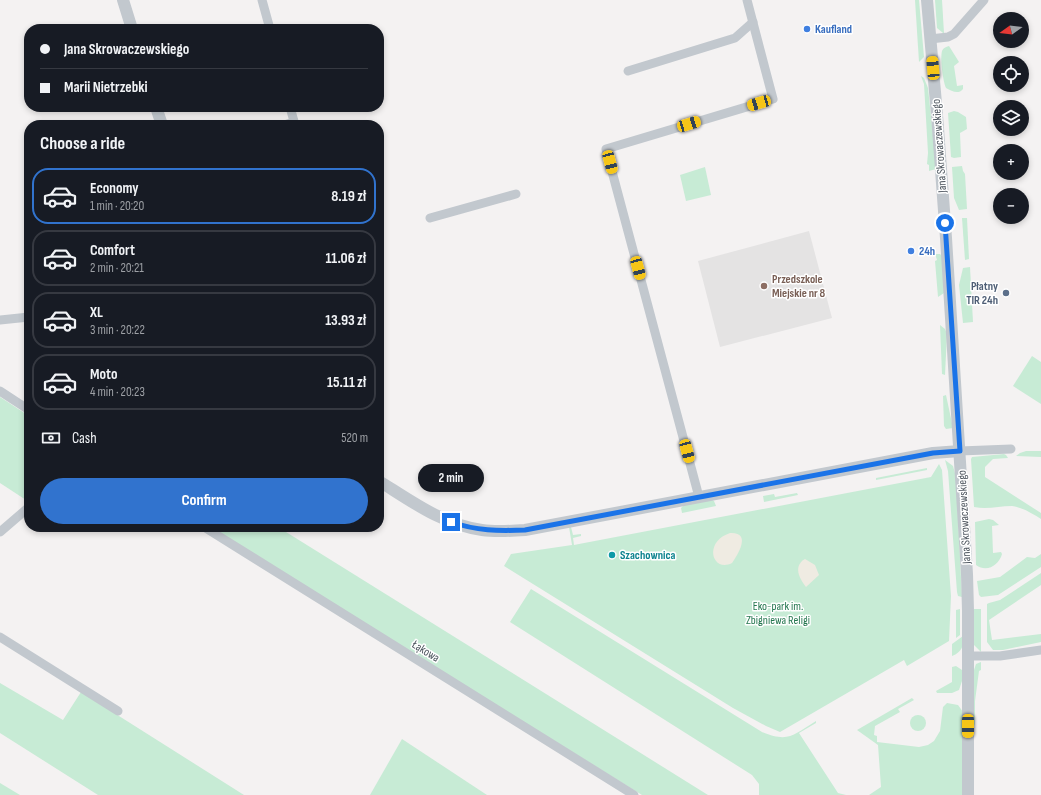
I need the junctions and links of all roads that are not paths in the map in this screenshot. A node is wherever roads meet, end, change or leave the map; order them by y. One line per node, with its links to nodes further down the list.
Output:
1 (123, 0): 7 (street)
2 (262, 0): 8 (street)
3 (747, 0): 6 (street)
4 (927, 0): 9 (street, Jana Skrowaczewskiego)
5 (984, 0): 9 (street)
6 (753, 22): 10 (street); 20 (street)
7 (130, 24)
8 (269, 24)
9 (930, 40): 18 (street, Jana Skrowaczewskiego)
10 (628, 71)
11 (516, 194): 12 (street)
12 (430, 218)
13 (24, 318): 14 (street)
14 (0, 320)
15 (0, 391): 16 (street)
16 (24, 407)
17 (1011, 449): 18 (street)
18 (960, 451): 20 (street); 26 (street, Jana Skrowaczewskiego)
19 (384, 485): 20 (street)
20 (699, 497)
21 (24, 511): 22 (street)
22 (0, 532)
23 (212, 532): 28 (street, Łąkowa)
24 (0, 637): 27 (street)
25 (1041, 650): 26 (street)
26 (968, 656): 29 (street, Jana Skrowaczewskiego)
27 (118, 711)
28 (634, 795)
29 (968, 795)

